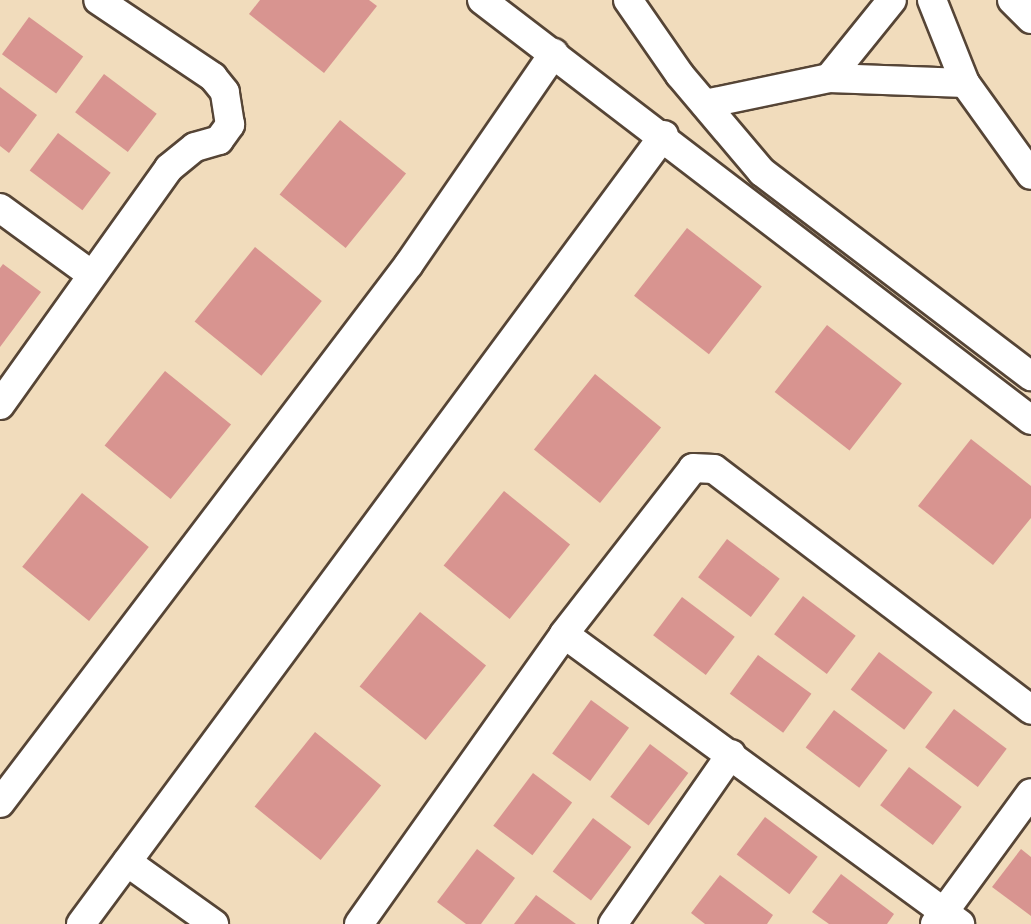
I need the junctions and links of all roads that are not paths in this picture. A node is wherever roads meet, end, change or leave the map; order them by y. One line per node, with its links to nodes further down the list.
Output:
1 (98, 0): 15 (street)
2 (482, 0): 8 (street)
3 (628, 0): 11 (street)
4 (892, 0): 9 (street)
5 (932, 0): 10 (street)
6 (1012, 0): 7 (street)
7 (1031, 19)
8 (554, 53): 12 (street); 23 (street)
9 (829, 78): 10 (street); 11 (street)
10 (965, 83): 13 (street)
11 (705, 104): 16 (street)
12 (664, 135): 18 (street); 24 (street)
13 (1031, 175)
14 (0, 208): 15 (street)
15 (89, 273): 17 (street)
16 (1031, 376)
17 (0, 405)
18 (1031, 420)
19 (564, 634): 20 (street); 21 (street); 28 (street)
20 (1031, 710)
21 (731, 754): 25 (street); 29 (street)
22 (1031, 793): 25 (street)
23 (0, 803)
24 (127, 862): 26 (street); 27 (street)
25 (946, 920)
26 (81, 924)
27 (214, 924)
28 (359, 924)
29 (613, 924)

